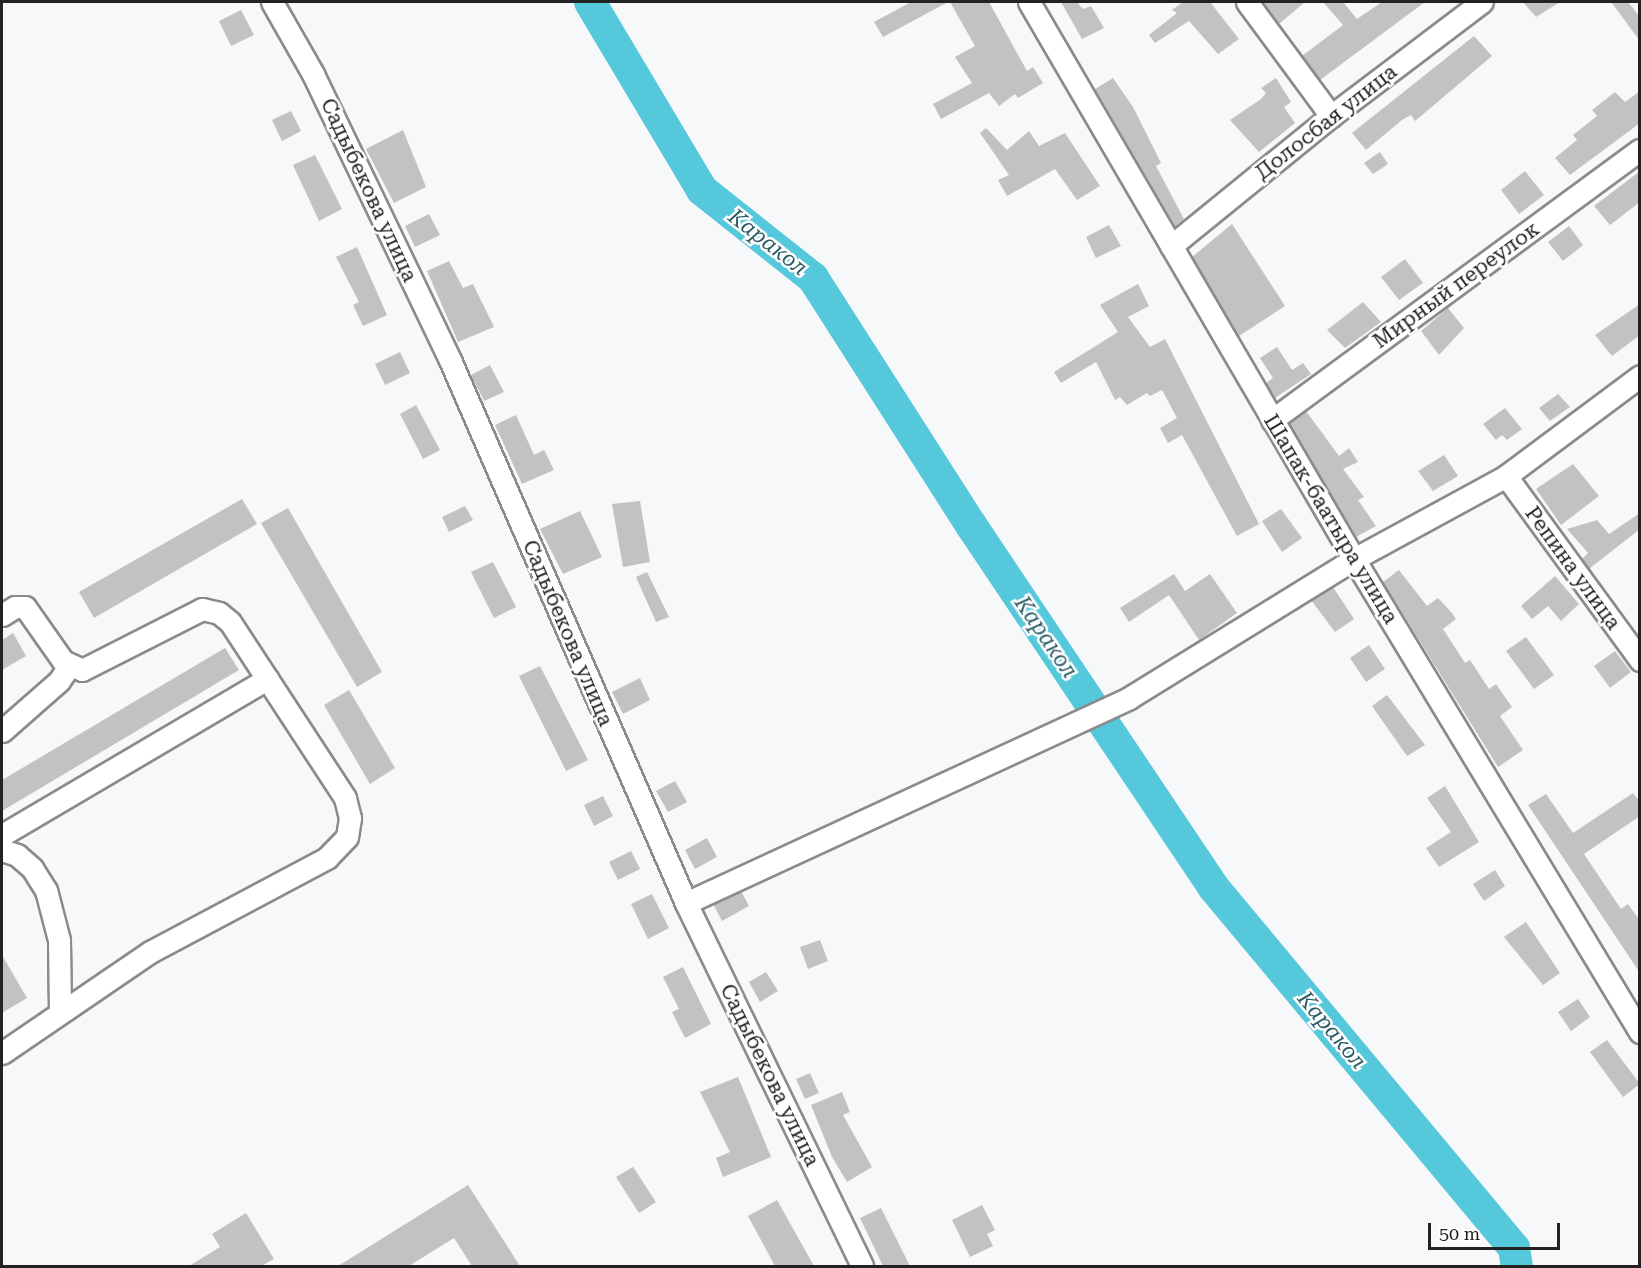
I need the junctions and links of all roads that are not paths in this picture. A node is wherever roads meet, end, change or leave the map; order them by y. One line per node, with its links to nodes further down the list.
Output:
1 (272, 2): 19 (street, Садыбекова улица)
2 (1029, 2): 7 (street, Шапак-баатыра улица)
3 (1247, 2): 5 (street)
4 (1482, 2): 5 (street, Долосбая улица)
5 (1331, 116): 7 (street, Долосбая улица)
6 (1640, 150): 9 (street, Мирный переулок)
7 (1171, 246): 9 (street, Шапак-баатыра улица)
8 (1640, 376): 10 (street)
9 (1272, 420): 11 (street, Шапак-баатыра улица)
10 (1506, 476): 11 (street); 13 (street, Репина улица)
11 (1354, 559): 19 (street); 21 (street, Шапак-баатыра улица)
12 (2, 615): 14 (street)
13 (1640, 660)
14 (69, 666): 15 (street); 16 (street)
15 (267, 679): 17 (street); 20 (street)
16 (2, 731)
17 (2, 835)
18 (2, 850): 20 (street)
19 (686, 903): 23 (street, Садыбекова улица)
20 (60, 1010): 22 (street)
21 (1640, 1032)
22 (2, 1053)
23 (862, 1266)

